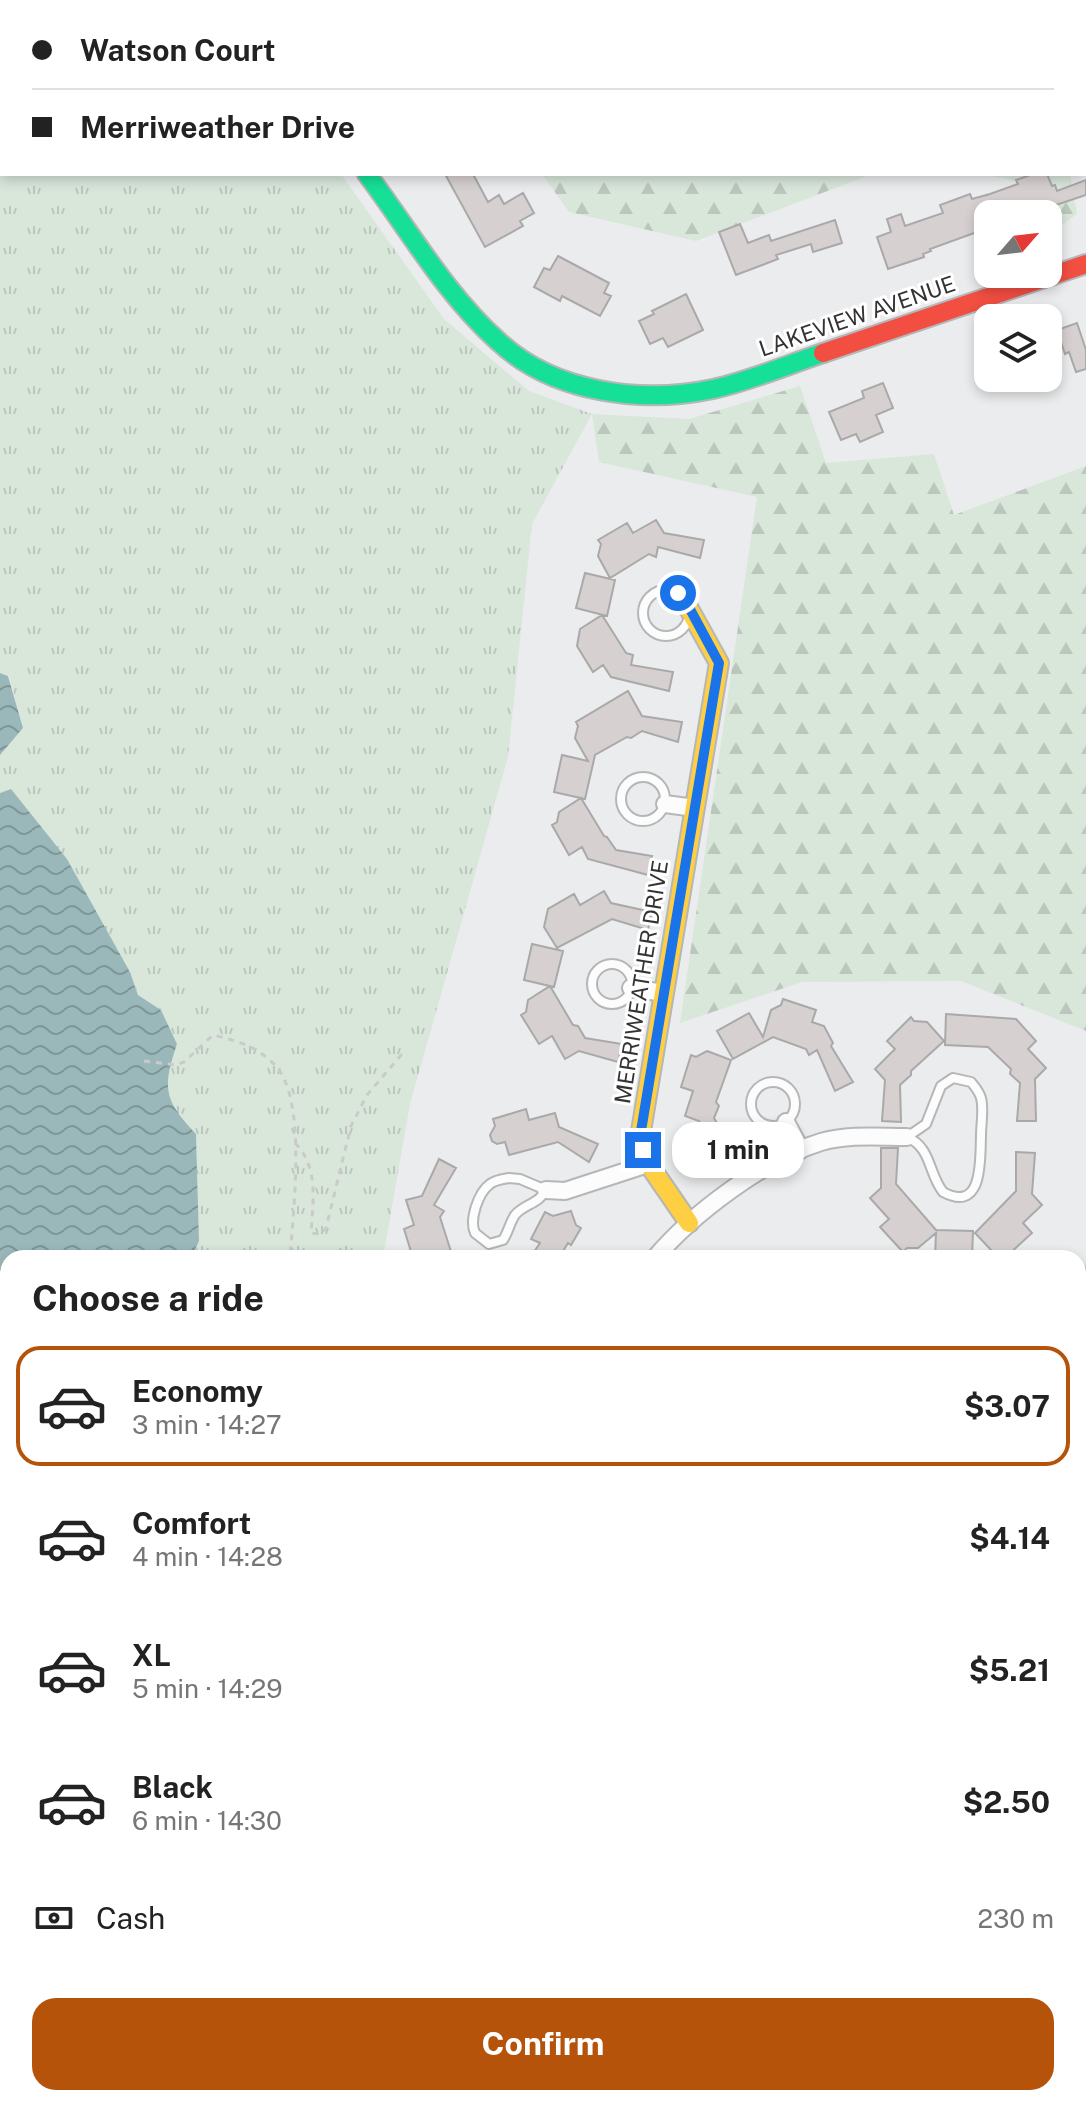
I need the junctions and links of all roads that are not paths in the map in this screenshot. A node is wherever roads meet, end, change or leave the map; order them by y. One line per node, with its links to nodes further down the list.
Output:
1 (369, 176): 2 (street, LAKEVIEW AVENUE)
2 (1086, 264)
3 (689, 609): 3 (lane); 5 (street, MERRIWEATHER DRIVE)
4 (665, 804): 4 (lane); 5 (street)
5 (695, 808): 7 (street, MERRIWEATHER DRIVE)
6 (631, 988): 6 (lane); 7 (street)
7 (664, 993): 11 (street, MERRIWEATHER DRIVE)
8 (786, 1122): 8 (lane); 10 (street)
9 (907, 1137): 9 (lane); 10 (street)
10 (801, 1150): 13 (street)
11 (648, 1164): 12 (street); 13 (street)
12 (546, 1190): 12 (lane)
13 (689, 1223): 14 (street)
14 (663, 1250)

